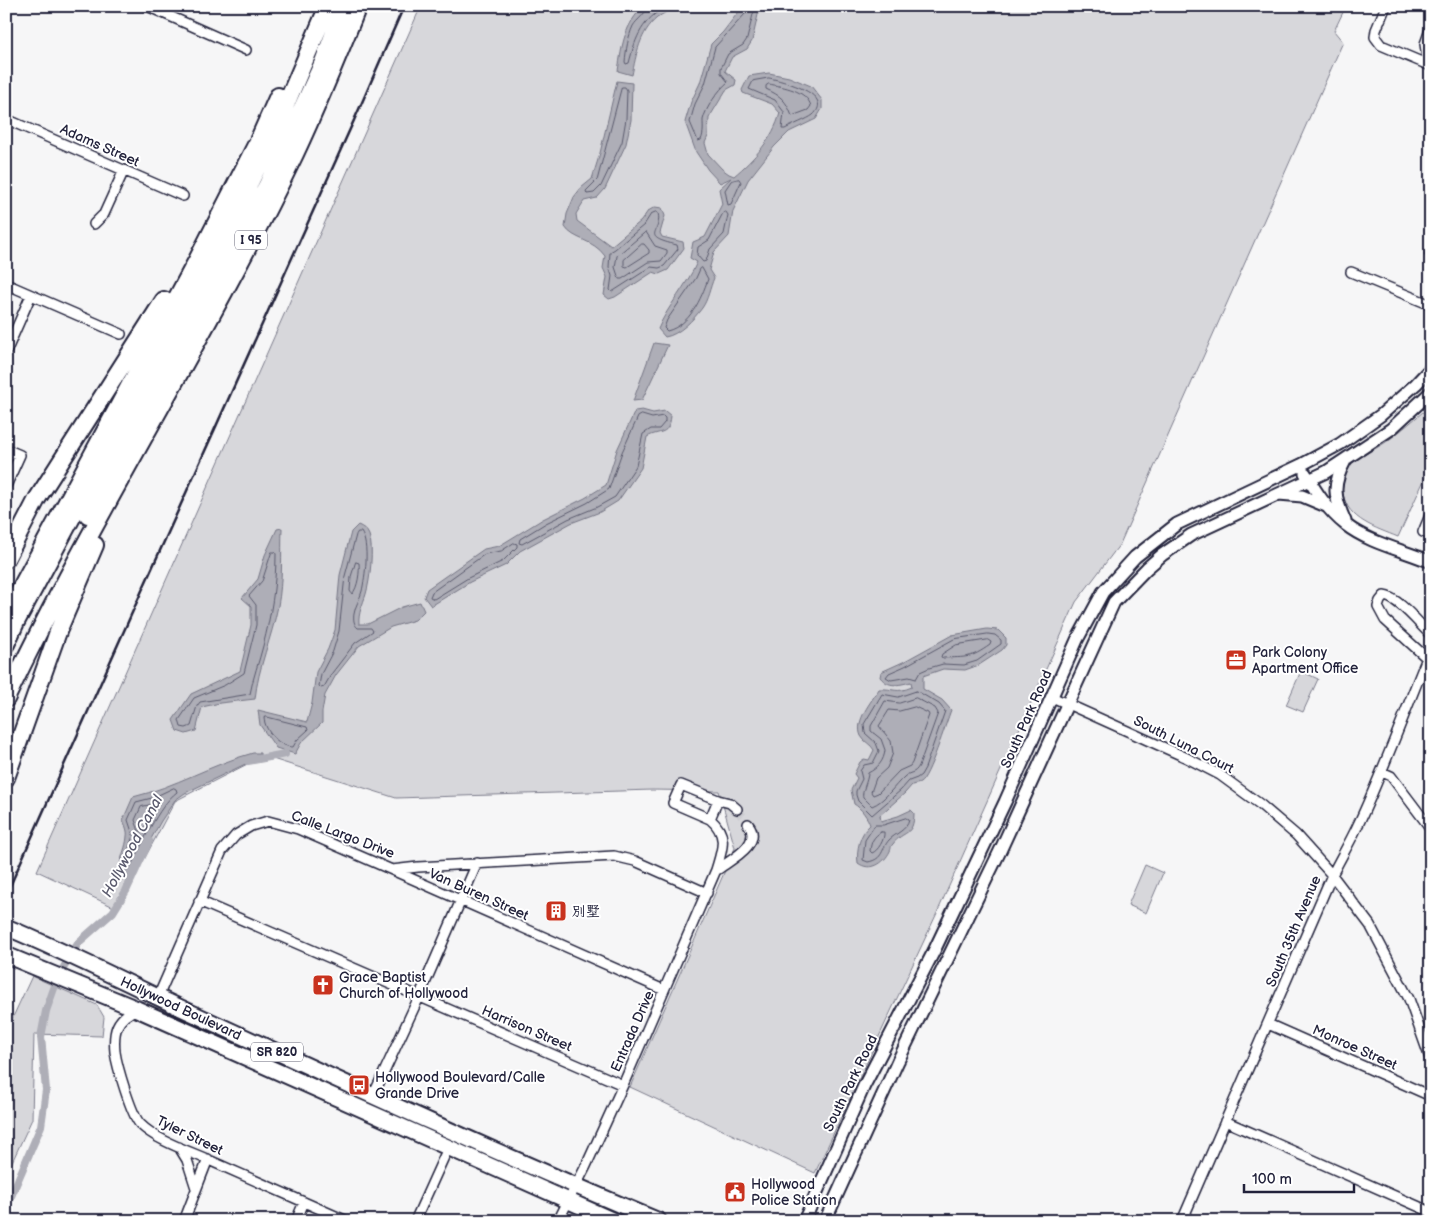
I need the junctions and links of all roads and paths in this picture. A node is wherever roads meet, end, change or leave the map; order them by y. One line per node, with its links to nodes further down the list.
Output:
1 (147, 6): 8 (street)
2 (315, 6): 14 (highway, I 95)
3 (328, 6): 38 (highway)
4 (344, 6): 40 (highway)
5 (358, 6): 26 (highway, I 95)
6 (1386, 6): 9 (street)
7 (1431, 27): 9 (street)
8 (246, 50)
9 (1430, 65)
10 (6, 119): 11 (street, Adams Street)
11 (124, 170): 12 (street, Adams Street); 13 (street)
12 (183, 196)
13 (94, 224)
14 (196, 262): 34 (highway); 36 (highway, I 95)
15 (1351, 272): 18 (street)
16 (6, 284): 17 (street)
17 (31, 295): 19 (street); 20 (street)
18 (1431, 305)
19 (121, 334)
20 (6, 352)
21 (1431, 368): 25 (street, South Park Road)
22 (1431, 392): 24 (street)
23 (6, 449): 28 (street)
24 (1346, 460): 27 (street); 32 (street)
25 (1300, 465): 27 (street); 41 (street, South Park Road)
26 (128, 466): 42 (highway, I 95); 45 (highway)
27 (1308, 479): 29 (street); 30 (street)
28 (6, 486)
29 (1277, 494): 30 (street); 43 (street)
30 (1327, 507): 32 (street)
31 (1431, 512): 33 (street)
32 (1346, 525): 35 (street)
33 (1431, 535)
34 (6, 559)
35 (1431, 562)
36 (6, 615)
37 (1431, 635): 39 (street)
38 (6, 644)
39 (1430, 658): 44 (street, South 35th Avenue)
40 (6, 675)
41 (1052, 697): 43 (street, South Luna Court); 73 (street, South Park Road)
42 (6, 699)
43 (1067, 704): 56 (street, South Luna Court); 77 (street)
44 (1382, 772): 50 (street); 56 (street, South 35th Avenue)
45 (6, 778)
46 (718, 800): 47 (street); 48 (street); 48 (street)
47 (737, 809)
48 (710, 819): 51 (street)
49 (748, 824): 52 (street)
50 (1431, 829)
51 (723, 846): 52 (street); 55 (street, Entrada Drive)
52 (739, 853): 55 (street)
53 (477, 863): 54 (street, Calle Largo Drive); 57 (street, Calle Largo Drive); 59 (street)
54 (392, 870): 58 (street, Calle Largo Drive); 59 (street, Van Buren Street)
55 (716, 870): 57 (street, Entrada Drive)
56 (1332, 875): 67 (street, South 35th Avenue); 68 (street, South Luna Court)
57 (707, 893): 63 (street, Entrada Drive)
58 (199, 900): 64 (street, Calle Largo Drive); 65 (street, Harrison Street)
59 (460, 901): 63 (street, Van Buren Street); 65 (street)
60 (6, 927): 62 (highway, Hollywood Boulevard / SR 820)
61 (6, 955): 62 (highway, Hollywood Boulevard / SR 820)
62 (65, 969): 64 (highway, Hollywood Boulevard / SR 820); 66 (highway, Hollywood Boulevard / SR 820)
63 (664, 990): 69 (street, Entrada Drive)
64 (158, 997): 71 (highway, Hollywood Boulevard / SR 820)
65 (419, 997): 69 (street, Harrison Street); 71 (street)
66 (136, 1009): 72 (highway, Hollywood Boulevard / SR 820); 78 (street, Tyler Street)
67 (1268, 1024): 70 (street, Monroe Street); 75 (street, South 35th Avenue)
68 (1431, 1061)
69 (623, 1085): 81 (street, Entrada Drive)
70 (1431, 1094)
71 (373, 1096): 72 (highway); 76 (highway, Hollywood Boulevard / SR 820)
72 (339, 1099): 74 (highway, Hollywood Boulevard / SR 820)
73 (850, 1116): 77 (street); 95 (street, South Park Road)
74 (384, 1120): 76 (highway); 79 (highway, Hollywood Boulevard / SR 820)
75 (1225, 1121): 85 (street); 86 (street, South 35th Avenue)
76 (432, 1122): 81 (highway, Hollywood Boulevard / SR 820)
77 (869, 1125): 96 (street)
78 (178, 1147): 80 (street, Tyler Street); 82 (street)
79 (448, 1148): 83 (highway, Hollywood Boulevard / SR 820); 90 (street)
80 (208, 1159): 82 (street); 84 (street, Tyler Street)
81 (575, 1186): 83 (street, Entrada Drive); 94 (highway, Hollywood Boulevard / SR 820)
82 (196, 1188): 87 (street)
83 (568, 1201): 91 (street); 92 (street); 93 (highway, Hollywood Boulevard / SR 820)
84 (304, 1202): 88 (street); 89 (street, Tyler Street)
85 (1431, 1212)
86 (1185, 1220)
87 (184, 1221)
88 (296, 1221)
89 (347, 1221)
90 (416, 1221)
91 (558, 1221)
92 (564, 1221)
93 (614, 1221)
94 (659, 1221)
95 (804, 1221)
96 (825, 1221)

